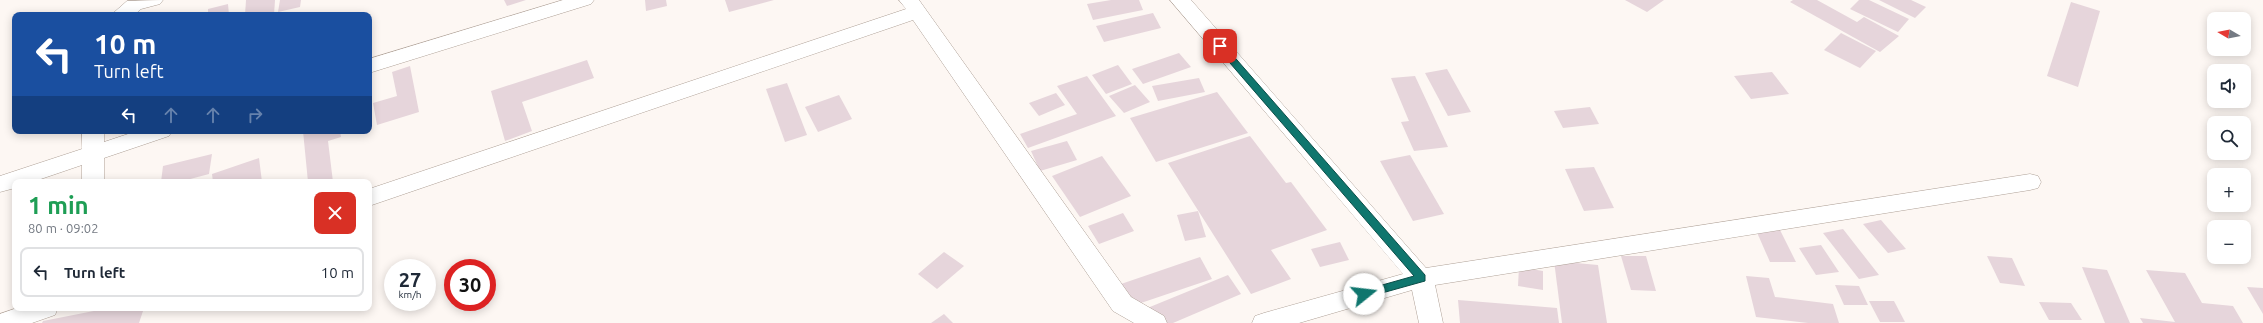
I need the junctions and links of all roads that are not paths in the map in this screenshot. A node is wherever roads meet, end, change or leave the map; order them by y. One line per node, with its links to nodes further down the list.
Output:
1 (153, 0): 6 (street)
2 (584, 0): 4 (street)
3 (1180, 0): 17 (street)
4 (548, 5): 7 (street)
5 (913, 6): 16 (street); 20 (street)
6 (125, 12)
7 (372, 65)
8 (93, 134): 10 (street)
9 (151, 134): 10 (street)
10 (92, 152): 11 (street); 12 (street)
11 (14, 179)
12 (93, 179)
13 (12, 180): 15 (street)
14 (2030, 182): 17 (street)
15 (0, 184)
16 (372, 197)
17 (1421, 278): 21 (street); 22 (street)
18 (37, 311): 19 (street)
19 (3, 323)
20 (1155, 323)
21 (1264, 323)
22 (1431, 323)

